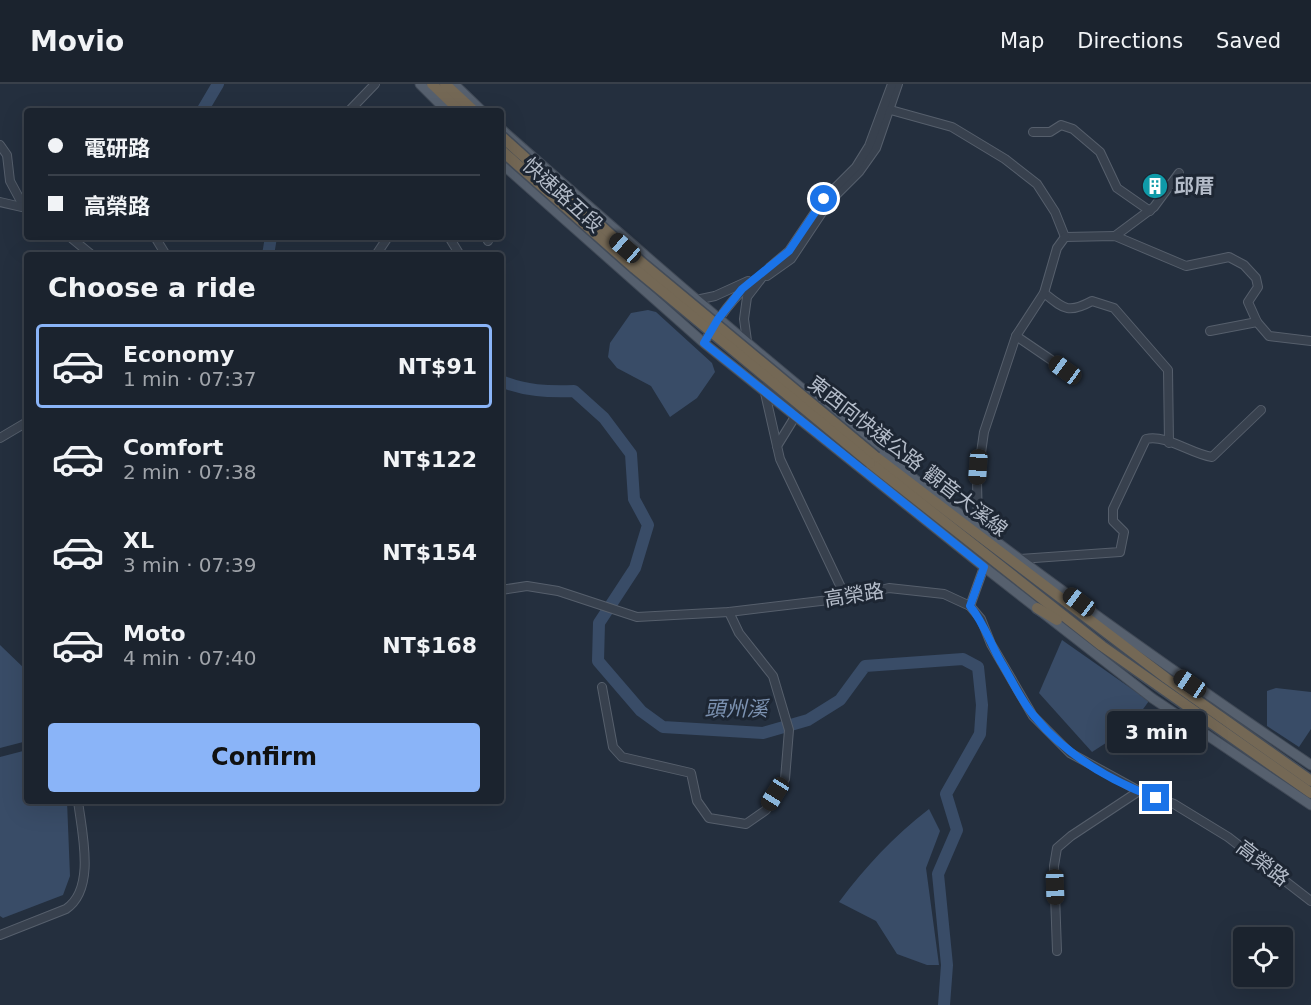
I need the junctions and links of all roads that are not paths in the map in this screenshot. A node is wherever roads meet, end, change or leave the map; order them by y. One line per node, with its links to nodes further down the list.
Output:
1 (375, 84): 8 (street)
2 (420, 84): 9 (main road)
3 (432, 84): 10 (highway)
4 (445, 84): 11 (highway)
5 (454, 84): 12 (main road)
6 (892, 84): 13 (street)
7 (898, 84): 13 (street)
8 (352, 108)
9 (444, 108)
10 (457, 108)
11 (471, 108)
12 (479, 108)
13 (886, 108): 26 (street); 29 (street); 30 (street)
14 (504, 132): 32 (main road, 快速路五段)
15 (1033, 132): 24 (street)
16 (504, 138): 58 (highway, 東西向快速公路 觀音大溪線, bridge)
17 (0, 145): 22 (street)
18 (504, 153): 59 (highway, 東西向快速公路 觀音大溪線, bridge)
19 (504, 168): 39 (main road, 快速路五段)
20 (1179, 173): 24 (street)
21 (0, 202): 23 (street)
22 (24, 205)
23 (24, 208)
24 (1150, 211): 25 (street)
25 (1115, 236): 26 (street); 34 (street)
26 (1065, 237): 31 (street)
27 (74, 240): 28 (street)
28 (88, 252)
29 (764, 274): 30 (street); 32 (street); 33 (street)
30 (758, 281): 38 (street)
31 (1044, 293): 36 (street); 47 (street)
32 (696, 300): 33 (main road, 快速路五段)
33 (718, 319): 38 (main road, 快速路五段); 39 (street)
34 (1257, 322): 35 (street); 37 (street)
35 (1210, 331)
36 (1016, 336): 40 (street); 49 (street)
37 (1311, 340)
38 (747, 341): 42 (main road, 快速路五段)
39 (704, 343): 41 (main road, 快速路五段)
40 (1065, 370)
41 (765, 393): 44 (main road, 快速路五段); 48 (street)
42 (809, 394): 44 (street); 49 (main road, 快速路五段)
43 (1261, 410): 47 (street)
44 (796, 415): 48 (street); 51 (main road, 快速路五段)
45 (24, 424): 46 (street)
46 (0, 438)
47 (1169, 443): 50 (street)
48 (777, 446): 54 (street)
49 (978, 526): 50 (main road, 快速路五段)
50 (1020, 559): 52 (main road, 快速路五段)
51 (984, 567): 55 (street); 56 (main road, 快速路五段)
52 (1060, 588): 58 (highway); 61 (main road, 快速路五段)
53 (504, 590): 57 (street, 高榮路)
54 (846, 598): 55 (street, 高榮路); 57 (street, 高榮路)
55 (970, 606): 63 (street, 高榮路)
56 (1037, 608): 59 (highway); 66 (main road, 快速路五段)
57 (729, 612): 60 (street)
58 (1116, 640): 62 (highway, 東西向快速公路 觀音大溪線)
59 (1102, 646): 64 (highway, 東西向快速公路 觀音大溪線)
60 (602, 687)
61 (1311, 765)
62 (1311, 781)
63 (1139, 791): 67 (street, 高榮路); 69 (street)
64 (1311, 793)
65 (78, 804): 68 (street)
66 (1311, 805)
67 (1311, 901)
68 (0, 935)
69 (1057, 951)

